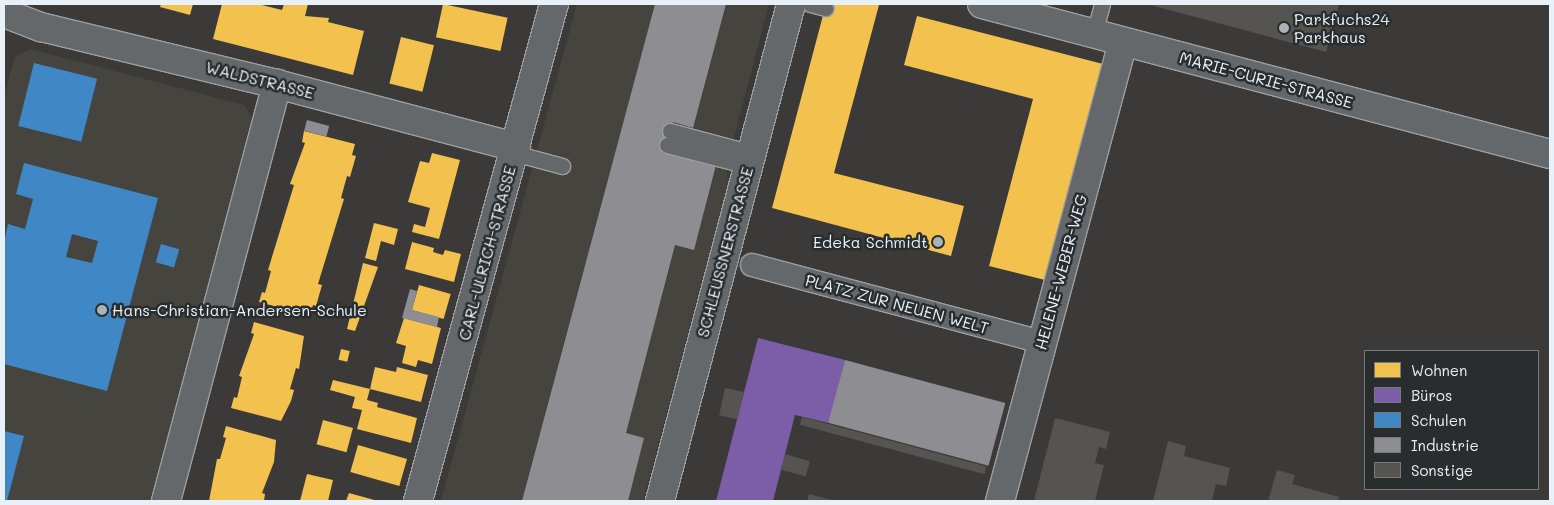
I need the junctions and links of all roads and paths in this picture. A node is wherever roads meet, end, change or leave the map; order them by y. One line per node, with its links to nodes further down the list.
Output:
1 (554, 4): 12 (street, CARL-ULRICH-STRASSE)
2 (791, 4): 14 (street, SCHLEUSSNERSTRASSE)
3 (810, 4): 6 (lane)
4 (982, 4): 8 (street, MARIE-CURIE-STRASSE)
5 (1102, 4): 8 (lane)
6 (825, 8)
7 (4, 13): 10 (street, WALDSTRASSE)
8 (1094, 34): 9 (street, MARIE-CURIE-STRASSE)
9 (1123, 42): 13 (street, MARIE-CURIE-STRASSE); 17 (street, HELENE-WEBER-WEG)
10 (277, 84): 12 (street, WALDSTRASSE); 18 (street)
11 (669, 138): 14 (lane)
12 (515, 150): 15 (lane); 19 (street, CARL-ULRICH-STRASSE)
13 (1550, 154)
14 (750, 159): 20 (street, SCHLEUSSNERSTRASSE)
15 (562, 166)
16 (752, 265): 17 (street, PLATZ ZUR NEUEN WELT)
17 (1042, 342): 21 (street, HELENE-WEBER-WEG)
18 (166, 501)
19 (418, 501)
20 (660, 501)
21 (1000, 501)

